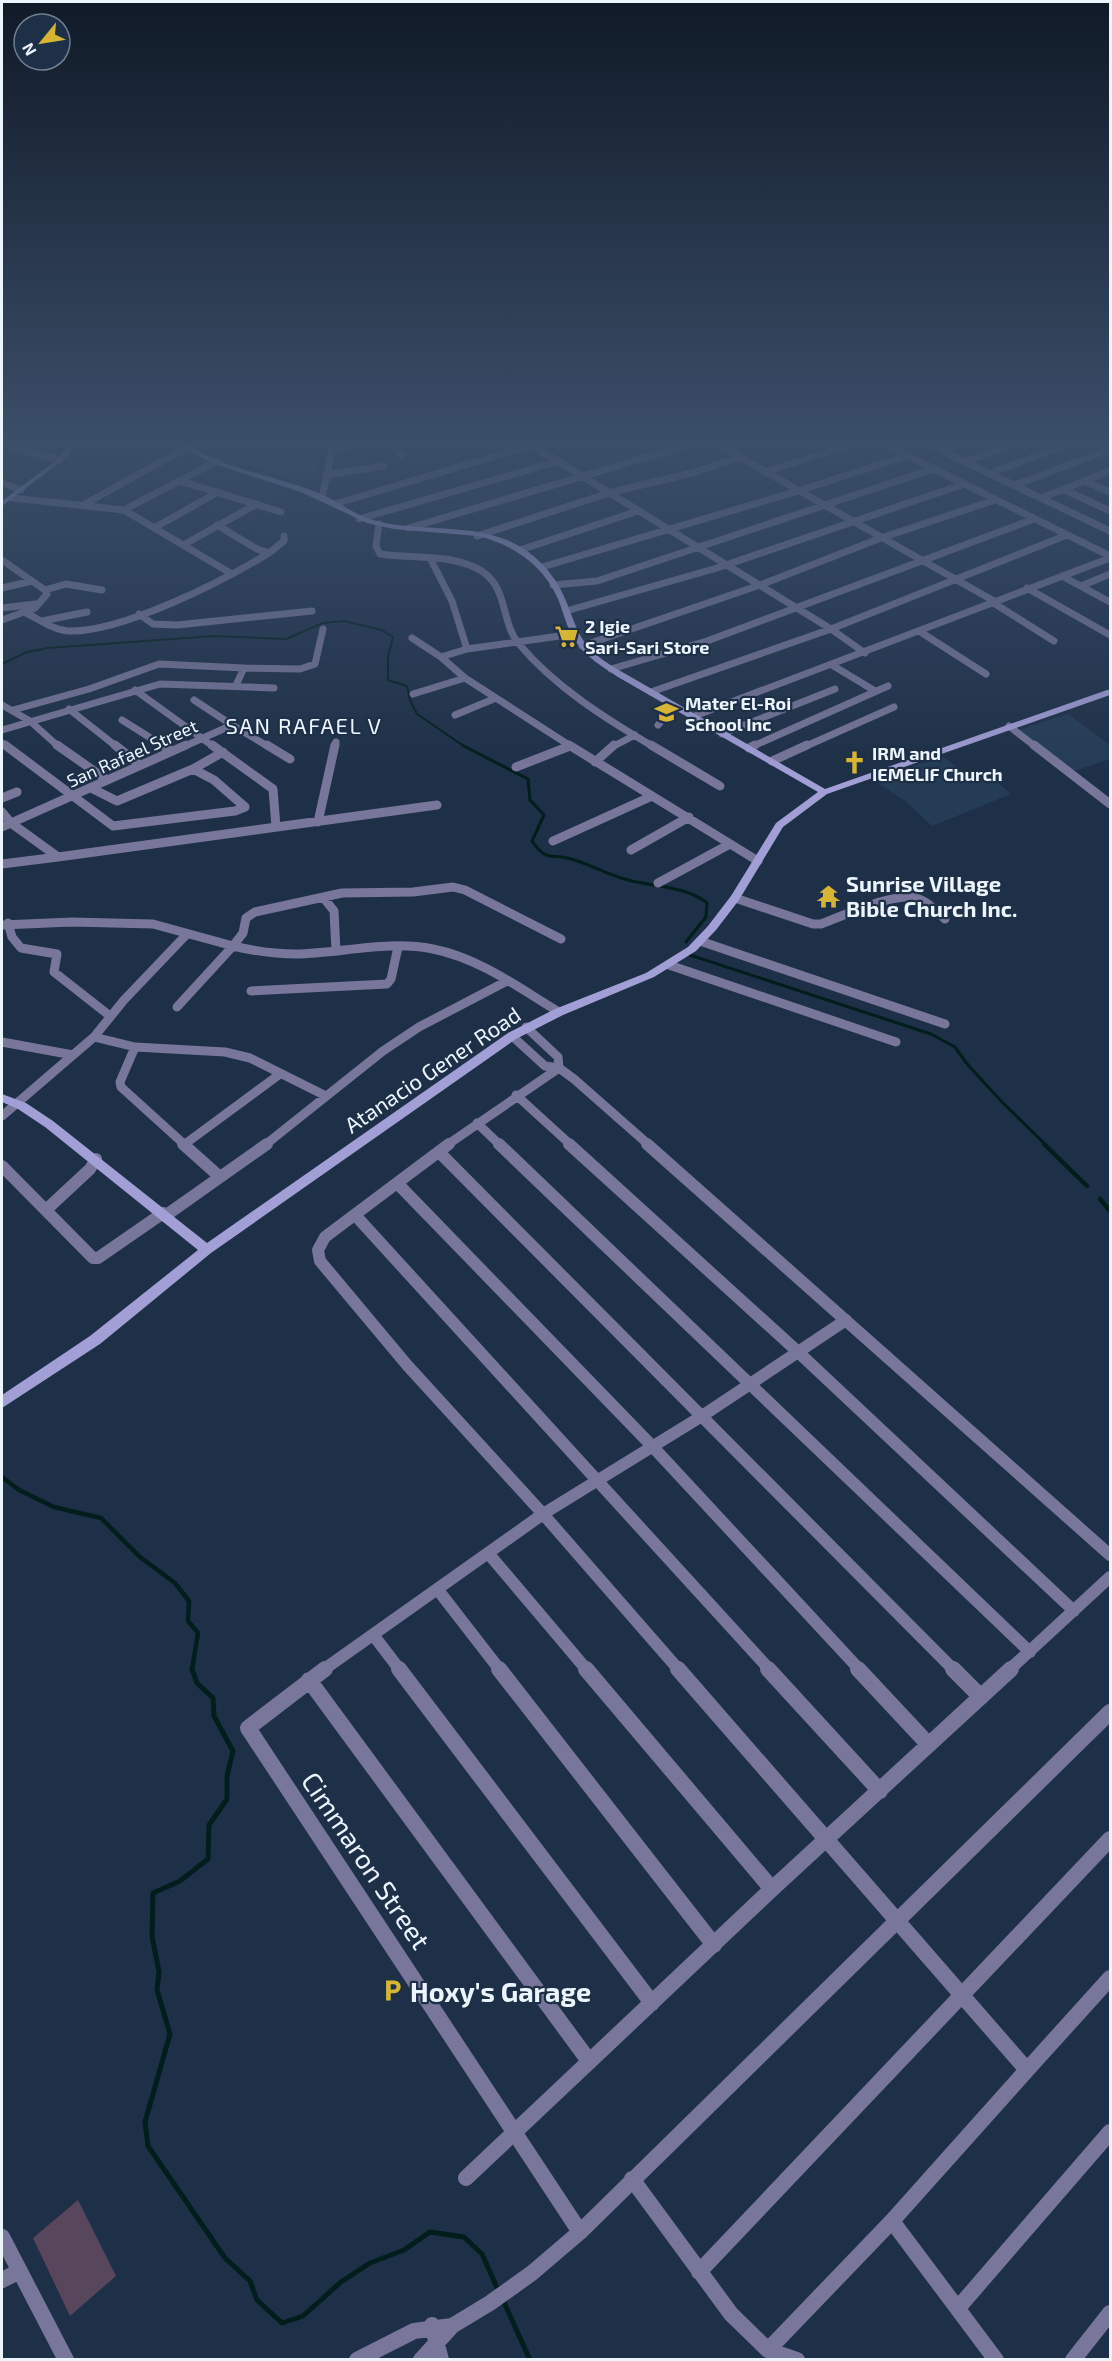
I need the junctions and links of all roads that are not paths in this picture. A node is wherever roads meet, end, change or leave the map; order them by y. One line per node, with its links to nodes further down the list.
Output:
1 (199, 554): 19 (street)
2 (267, 554): 19 (street)
3 (383, 554): 15 (street)
4 (525, 554): 18 (main road)
5 (586, 554): 18 (street)
6 (676, 554): 24 (street)
7 (709, 554): 17 (street)
8 (761, 554): 17 (street)
9 (839, 554): 25 (street)
10 (910, 554): 16 (street)
11 (936, 554): 16 (street)
12 (1019, 554): 22 (street)
13 (1110, 557): 21 (street)
14 (2, 560): 23 (street)
15 (431, 560): 50 (street); 52 (street)
16 (920, 560): 22 (street); 35 (street)
17 (728, 565): 25 (street); 37 (street)
18 (542, 567): 24 (main road)
19 (232, 574): 40 (street)
20 (1110, 574): 26 (street)
21 (1062, 576): 26 (street); 28 (street)
22 (956, 579): 32 (street); 44 (street)
23 (32, 581): 27 (street); 29 (street)
24 (553, 585): 37 (main road)
25 (760, 585): 35 (street); 51 (street)
26 (1081, 586): 31 (street)
27 (2, 588)
28 (1027, 588): 32 (street); 47 (street)
29 (45, 590): 30 (street); 33 (street)
30 (102, 590)
31 (1108, 599)
32 (993, 602): 45 (street); 49 (street)
33 (39, 604): 34 (street); 39 (street)
34 (2, 608)
35 (795, 608): 44 (street); 57 (street)
36 (312, 611): 40 (street)
37 (566, 611): 46 (main road)
38 (87, 612): 42 (street)
39 (26, 613): 41 (street); 42 (street)
40 (139, 615): 42 (street)
41 (2, 620)
42 (42, 621)
43 (323, 629): 56 (street)
44 (831, 629): 53 (street); 66 (street)
45 (919, 632): 53 (street); 58 (street)
46 (574, 634): 50 (street); 51 (main road)
47 (1110, 635)
48 (412, 638): 54 (street)
49 (1054, 641)
50 (517, 642): 52 (street); 85 (street)
51 (582, 646): 57 (main road)
52 (467, 649): 54 (street)
53 (865, 653): 55 (street)
54 (441, 657): 59 (street)
55 (832, 665): 65 (street); 77 (street)
56 (244, 668): 60 (street); 75 (street)
57 (611, 669): 66 (main road)
58 (986, 674)
59 (465, 678): 68 (street); 69 (street)
60 (237, 686): 62 (street); 64 (street)
61 (888, 686): 65 (street)
62 (274, 688)
63 (835, 689): 84 (street)
64 (135, 690): 74 (street); 86 (street)
65 (875, 691): 90 (street)
66 (651, 692): 72 (main road)
67 (1110, 692): 82 (main road, Atanacio Gener Road)
68 (413, 694)
69 (496, 698): 76 (street); 88 (street)
70 (194, 700): 80 (street, San Rafael Street)
71 (2, 705): 75 (street)
72 (674, 706): 77 (main road); 81 (street)
73 (894, 707): 94 (street)
74 (69, 709): 79 (street); 96 (street)
75 (13, 710): 79 (street)
76 (456, 715)
77 (692, 717): 84 (main road)
78 (122, 720): 91 (street)
79 (30, 721): 83 (street); 99 (street)
80 (232, 725): 86 (street, San Rafael Street); 93 (street)
81 (658, 725)
82 (1009, 726): 103 (main road, Atanacio Gener Road); 107 (street)
83 (2, 730)
84 (722, 734): 90 (main road)
85 (635, 735): 95 (street); 100 (street)
86 (203, 738): 91 (street, San Rafael Street); 92 (street)
87 (336, 742): 111 (street)
88 (570, 746): 95 (street); 97 (street)
89 (3, 747): 104 (street)
90 (749, 748): 94 (main road)
91 (171, 751): 96 (street, San Rafael Street)
92 (223, 752): 98 (street); 114 (street)
93 (290, 759)
94 (772, 761): 103 (main road)
95 (595, 762): 105 (street)
96 (140, 765): 99 (street, San Rafael Street)
97 (516, 767)
98 (193, 769): 101 (street); 104 (street)
99 (107, 780): 101 (street, San Rafael Street)
100 (720, 786)
101 (91, 788): 104 (street, San Rafael Street)
102 (17, 792): 106 (street)
103 (824, 792): 119 (main road, Atanacio Gener Road)
104 (71, 797): 112 (street, San Rafael Street)
105 (650, 797): 110 (street); 115 (street)
106 (2, 798)
107 (1110, 804)
108 (437, 805): 111 (street)
109 (2, 812): 112 (street)
110 (689, 817): 116 (street); 117 (street)
111 (318, 822): 114 (street)
112 (11, 823): 113 (street, San Rafael Street); 118 (street)
113 (2, 827)
114 (276, 827): 118 (street)
115 (553, 841)
116 (730, 844): 119 (street); 121 (street)
117 (631, 850)
118 (58, 857): 120 (street)
119 (759, 861): 123 (main road, Atanacio Gener Road)
120 (2, 864)
121 (658, 883)
122 (323, 897): 127 (street); 129 (street); 131 (street)
123 (735, 898): 124 (street); 128 (main road, Atanacio Gener Road)
124 (945, 919)
125 (5, 924): 126 (street); 137 (street)
126 (187, 934): 129 (street); 137 (street)
127 (561, 939)
128 (696, 945): 132 (main road, Atanacio Gener Road); 138 (street)
129 (233, 946): 131 (street); 135 (street)
130 (398, 947): 131 (street); 133 (street); 134 (street)
131 (336, 951)
132 (669, 965): 136 (main road, Atanacio Gener Road); 143 (street)
133 (507, 981): 136 (street); 149 (street)
134 (251, 991)
135 (177, 1007)
136 (559, 1012): 139 (main road, Atanacio Gener Road)
137 (110, 1016): 141 (street)
138 (945, 1024)
139 (526, 1027): 140 (main road, Atanacio Gener Road); 146 (street)
140 (512, 1036): 146 (street); 163 (main road, Atanacio Gener Road)
141 (94, 1037): 144 (street); 145 (street)
142 (2, 1042): 145 (street)
143 (896, 1042)
144 (135, 1047): 147 (street); 154 (street)
145 (73, 1055): 151 (street)
146 (559, 1068): 148 (street); 164 (street)
147 (280, 1074): 149 (street); 154 (street)
148 (516, 1095): 153 (street); 165 (street)
149 (326, 1096): 158 (street)
150 (2, 1098): 151 (main road)
151 (16, 1102): 152 (street); 156 (main road)
152 (2, 1116)
153 (477, 1123): 155 (street); 166 (street)
154 (185, 1144): 158 (street)
155 (439, 1152): 159 (street); 168 (street)
156 (96, 1159): 160 (street); 161 (main road)
157 (2, 1166): 160 (street)
158 (220, 1177): 161 (street)
159 (398, 1184): 162 (street); 169 (street)
160 (47, 1209): 161 (street)
161 (164, 1215): 163 (main road)
162 (356, 1216): 170 (street); 171 (street)
163 (207, 1250): 167 (main road, Atanacio Gener Road)
164 (846, 1320): 165 (street); 173 (street)
165 (797, 1351): 166 (street); 176 (street)
166 (749, 1383): 168 (street); 178 (street)
167 (2, 1402)
168 (702, 1416): 169 (street); 180 (street)
169 (653, 1447): 170 (street); 182 (street)
170 (597, 1481): 171 (street); 183 (street)
171 (543, 1514): 172 (street); 185 (street)
172 (488, 1553): 175 (street); 186 (street)
173 (1110, 1555)
174 (1110, 1577): 176 (street)
175 (438, 1590): 177 (street); 188 (street)
176 (1074, 1611): 178 (street)
177 (374, 1635): 179 (street); 191 (street)
178 (1030, 1652): 180 (street)
179 (309, 1680): 192 (street); 194 (street, Cimmaron Street)
180 (981, 1697): 182 (street)
181 (1110, 1712): 187 (street)
182 (929, 1745): 183 (street)
183 (880, 1791): 185 (street)
184 (1110, 1839): 190 (street)
185 (827, 1840): 186 (street); 187 (street)
186 (772, 1889): 188 (street)
187 (896, 1921): 190 (street); 197 (street)
188 (714, 1945): 191 (street)
189 (1110, 1978): 193 (street)
190 (960, 1996): 193 (street); 202 (street)
191 (652, 2003): 192 (street)
192 (589, 2061): 194 (street)
193 (1027, 2070): 198 (street)
194 (516, 2132): 196 (street); 199 (street, Cimmaron Street)
195 (1110, 2132): 204 (street)
196 (466, 2178)
197 (632, 2179): 199 (street); 202 (street)
198 (892, 2221): 204 (street); 208 (street)
199 (580, 2232): 207 (street)
200 (2, 2237): 201 (street)
201 (20, 2271): 203 (street); 210 (street)
202 (699, 2272): 208 (street)
203 (2, 2280)
204 (958, 2308): 214 (street)
205 (1110, 2313): 215 (street)
206 (432, 2325): 207 (street); 209 (street); 211 (street)
207 (452, 2326): 209 (street)
208 (768, 2350): 213 (street)
209 (439, 2351): 212 (street)
210 (66, 2360)
211 (357, 2360)
212 (421, 2360)
213 (797, 2360)
214 (996, 2360)
215 (1073, 2360)

